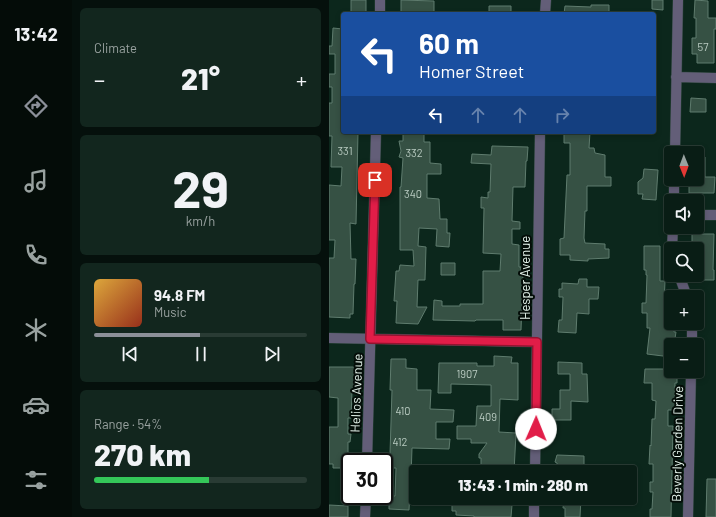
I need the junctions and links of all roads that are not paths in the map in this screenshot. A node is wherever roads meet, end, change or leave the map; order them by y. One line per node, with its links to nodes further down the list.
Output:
1 (380, 0): 4 (street)
2 (546, 0): 5 (street)
3 (678, 0): 6 (street)
4 (380, 12)
5 (545, 12)
6 (677, 77): 7 (street); 10 (street)
7 (716, 78)
8 (376, 134): 14 (street, Helios Avenue)
9 (540, 134): 15 (street, Hesper Avenue)
10 (675, 146)
11 (704, 215): 12 (street)
12 (716, 215)
13 (329, 338): 14 (street)
14 (370, 339): 15 (street); 17 (street, Helios Avenue)
15 (537, 342): 18 (street, Hesper Avenue)
16 (691, 378): 23 (street, Beverly Garden Drive)
17 (367, 453)
18 (535, 465)
19 (366, 505): 21 (street)
20 (535, 505): 22 (street)
21 (365, 517)
22 (534, 517)
23 (688, 517)

